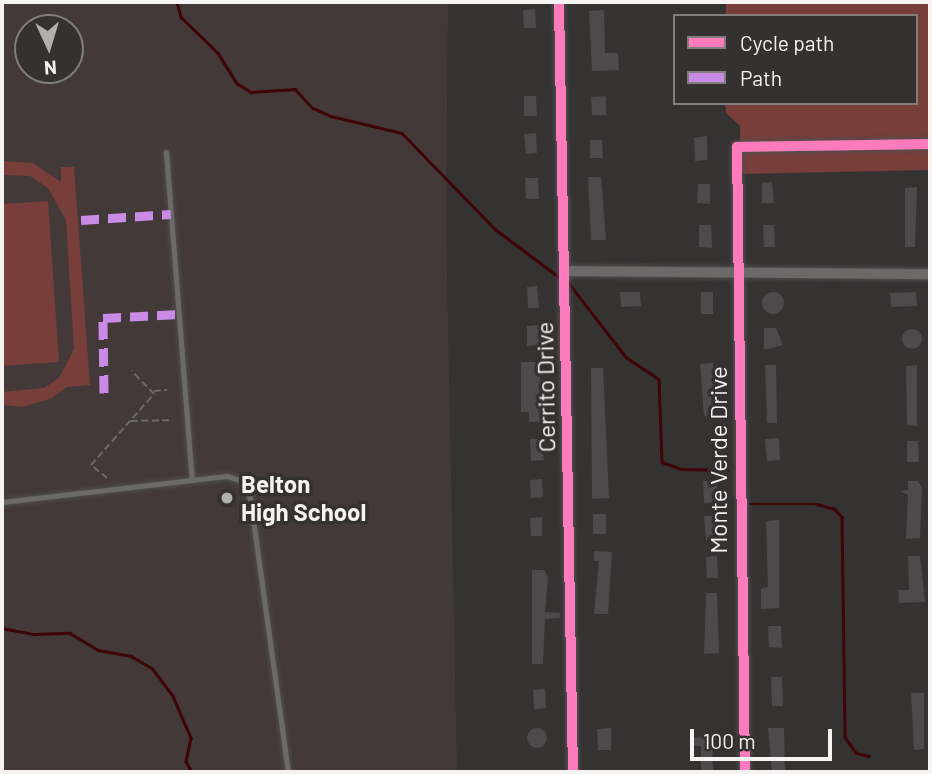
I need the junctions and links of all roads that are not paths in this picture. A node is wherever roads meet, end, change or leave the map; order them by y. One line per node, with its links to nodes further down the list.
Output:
1 (559, 2): 4 (street, Cerrito Drive)
2 (930, 144): 5 (street, Monte Verde Drive)
3 (166, 152): 7 (lane)
4 (564, 271): 5 (street); 10 (street, Cerrito Drive)
5 (737, 272): 6 (street); 11 (street, Monte Verde Drive)
6 (930, 274)
7 (192, 480): 8 (lane); 9 (lane)
8 (2, 502)
9 (288, 772)
10 (573, 772)
11 (744, 772)

